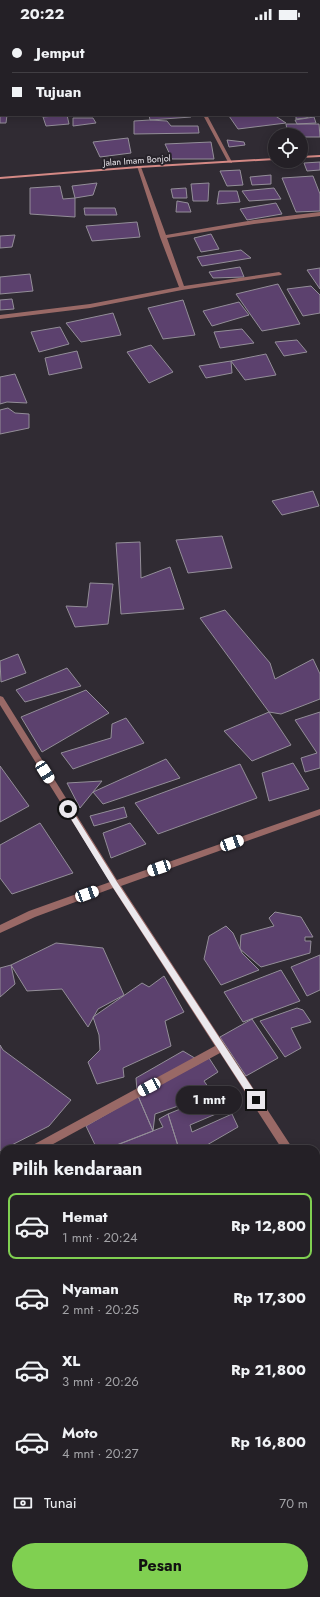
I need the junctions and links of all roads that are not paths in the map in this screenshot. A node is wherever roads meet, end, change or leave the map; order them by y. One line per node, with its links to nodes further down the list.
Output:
1 (206, 116): 5 (street)
2 (320, 156): 3 (main road)
3 (308, 157)
4 (268, 159): 5 (main road, Jalan Imam Bonjol)
5 (230, 162): 6 (main road, Jalan Imam Bonjol)
6 (139, 167): 7 (main road, Jalan Imam Bonjol); 9 (street)
7 (0, 178)
8 (320, 214): 9 (street)
9 (163, 237): 11 (street)
10 (279, 274): 11 (street)
11 (182, 288): 12 (street)
12 (0, 317)
13 (0, 699): 15 (street)
14 (320, 812): 15 (street)
15 (115, 884): 16 (street); 17 (street)
16 (0, 929)
17 (222, 1047): 18 (street); 19 (street)
18 (41, 1145)
19 (285, 1145)

